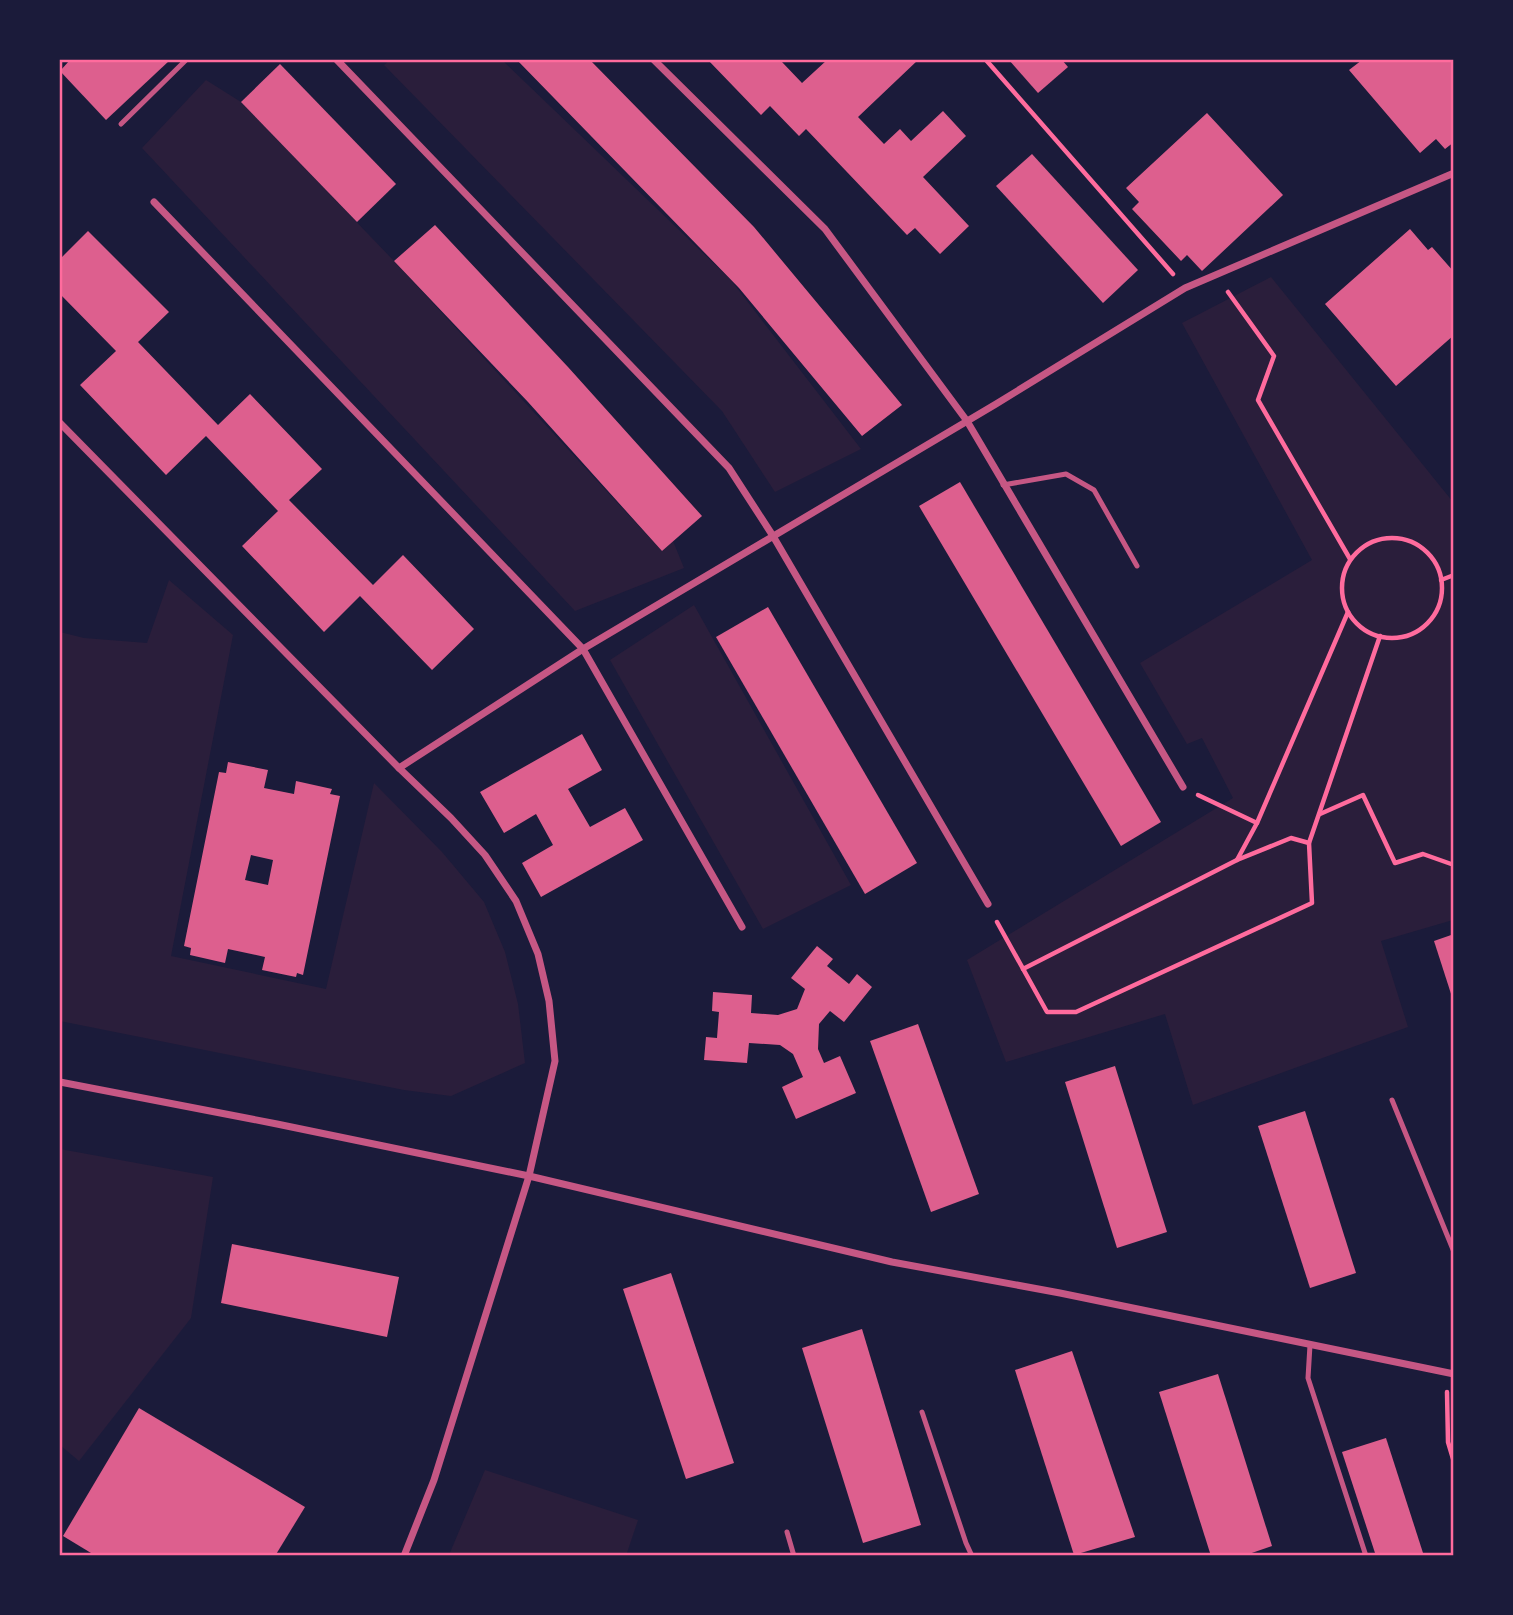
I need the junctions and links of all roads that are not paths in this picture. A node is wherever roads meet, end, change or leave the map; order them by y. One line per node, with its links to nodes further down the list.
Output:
1 (186, 60): 4 (lane)
2 (337, 60): 10 (street)
3 (654, 60): 7 (street)
4 (121, 124)
5 (1454, 173): 7 (street)
6 (154, 202): 12 (street)
7 (967, 421): 9 (street); 10 (street)
8 (60, 423): 13 (street)
9 (1003, 485): 11 (lane); 14 (street)
10 (773, 536): 12 (street); 15 (street)
11 (1137, 566)
12 (583, 649): 13 (street); 16 (street)
13 (399, 768): 19 (street)
14 (1183, 788)
15 (988, 904)
16 (742, 928)
17 (60, 1082): 19 (street)
18 (1392, 1100): 20 (lane)
19 (529, 1176): 21 (street); 25 (street)
20 (1454, 1252)
21 (1310, 1345): 22 (street); 28 (lane)
22 (1450, 1374)
23 (922, 1412): 27 (lane)
24 (787, 1532): 26 (lane)
25 (404, 1556)
26 (794, 1556)
27 (972, 1556)
28 (1366, 1556)

